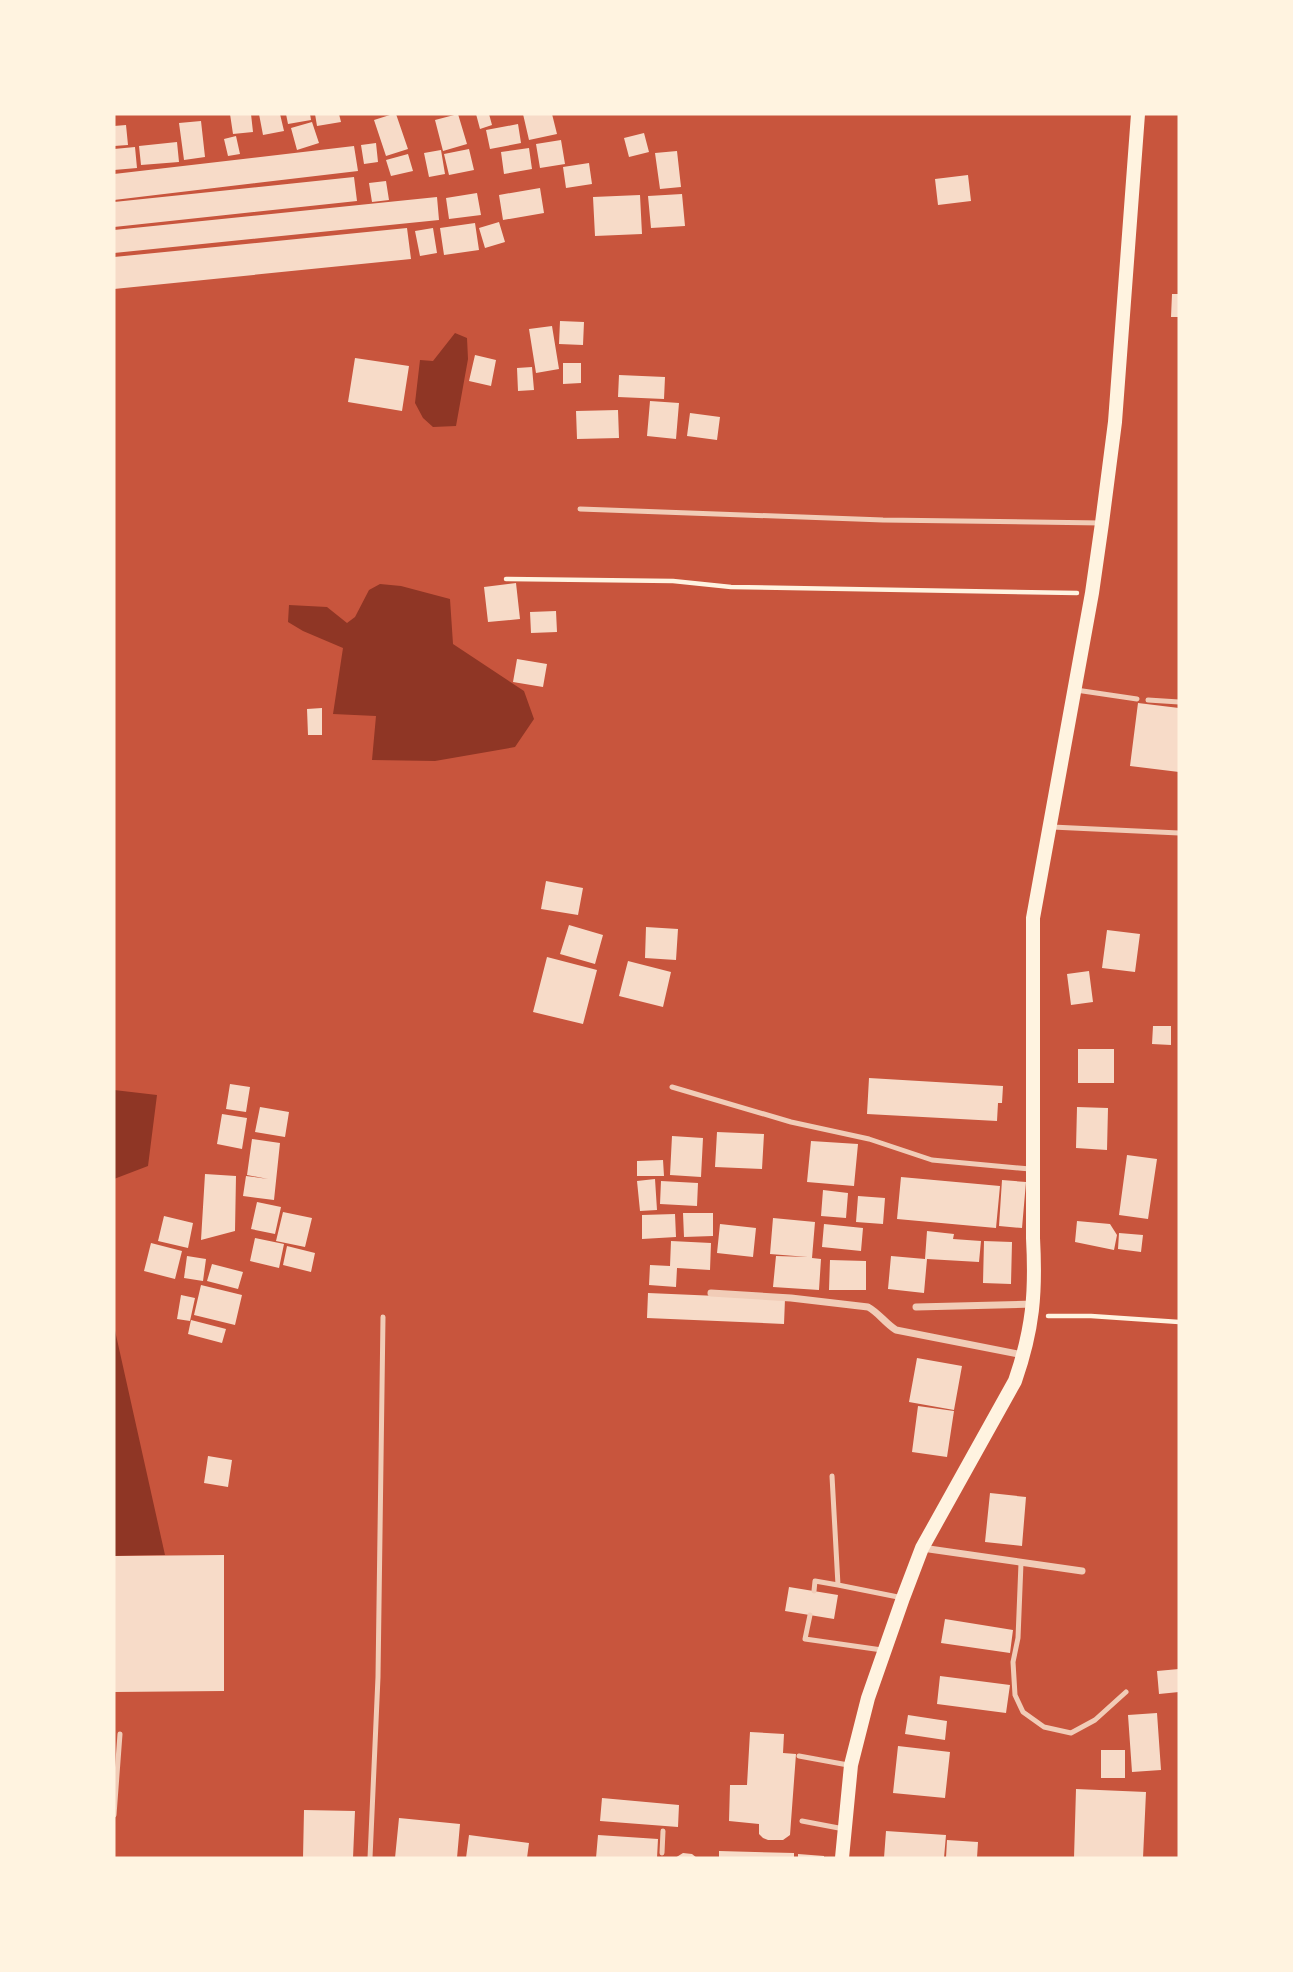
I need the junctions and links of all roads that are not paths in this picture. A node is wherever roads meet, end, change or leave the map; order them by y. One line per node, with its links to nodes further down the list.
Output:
1 (1138, 114): 3 (main road)
2 (580, 509): 3 (lane)
3 (1102, 523): 4 (main road)
4 (1073, 690): 5 (lane); 8 (main road)
5 (1137, 699)
6 (1148, 700): 7 (lane)
7 (1179, 702)
8 (1049, 827): 9 (lane); 11 (main road)
9 (1179, 833)
10 (673, 1087): 11 (lane)
11 (1034, 1169): 14 (main road)
12 (711, 1293): 16 (street)
13 (916, 1307): 14 (street)
14 (1034, 1310): 16 (main road)
15 (383, 1317): 35 (lane)
16 (1024, 1355): 18 (main road)
17 (832, 1476): 21 (lane)
18 (922, 1548): 19 (street); 23 (main road)
19 (1021, 1563): 20 (street); 26 (lane)
20 (1082, 1571)
21 (838, 1586): 22 (lane); 23 (lane)
22 (814, 1591)
23 (903, 1598): 25 (main road)
24 (810, 1615): 25 (lane)
25 (884, 1650): 29 (main road)
26 (1126, 1692)
27 (120, 1734): 30 (lane)
28 (799, 1756): 29 (lane)
29 (851, 1765): 32 (main road)
30 (114, 1815)
31 (802, 1821): 32 (lane)
32 (844, 1829): 36 (main road)
33 (663, 1831): 34 (lane)
34 (663, 1853)
35 (370, 1858)
36 (842, 1858)

